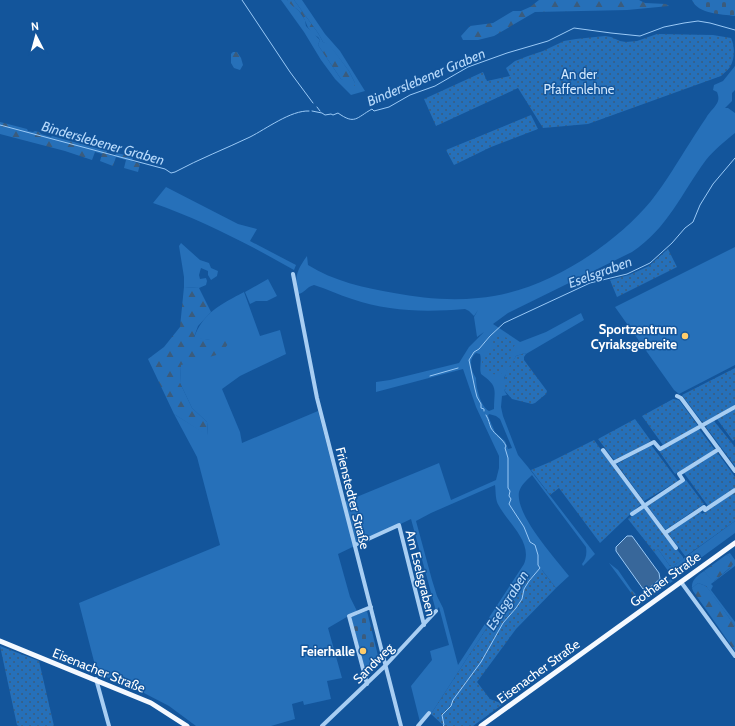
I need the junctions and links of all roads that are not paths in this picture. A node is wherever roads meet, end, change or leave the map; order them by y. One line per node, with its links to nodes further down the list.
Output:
1 (293, 274): 14 (street, Frienstedter Straße)
2 (677, 396): 4 (street)
3 (735, 408): 4 (street)
4 (701, 426): 5 (street); 7 (street)
5 (719, 449): 8 (street); 10 (street)
6 (603, 450): 7 (street)
7 (613, 463): 10 (street)
8 (735, 471)
9 (735, 490): 12 (street)
10 (643, 505): 11 (street); 12 (street)
11 (632, 514)
12 (665, 533): 15 (street)
13 (735, 543): 16 (main road, Gothaer Straße)
14 (355, 545): 17 (street, Frienstedter Straße); 19 (street, Am Eselsgraben)
15 (676, 548)
16 (681, 582): 20 (main road, Gothaer Straße); 22 (street)
17 (370, 607): 23 (street, Frienstedter Straße); 25 (street)
18 (436, 611): 19 (street, Sandweg)
19 (424, 625): 23 (street, Sandweg)
20 (609, 634): 32 (main road, Eisenacher Straße)
21 (0, 641): 24 (main road, Eisenacher Straße)
22 (735, 656)
23 (385, 666): 25 (street, Sandweg); 30 (street, Frienstedter Straße)
24 (96, 679): 27 (street); 28 (main road, Eisenacher Straße)
25 (367, 684): 29 (street, Sandweg)
26 (429, 713): 31 (street)
27 (109, 726)
28 (187, 726)
29 (322, 726)
30 (401, 726)
31 (418, 726)
32 (481, 726)

